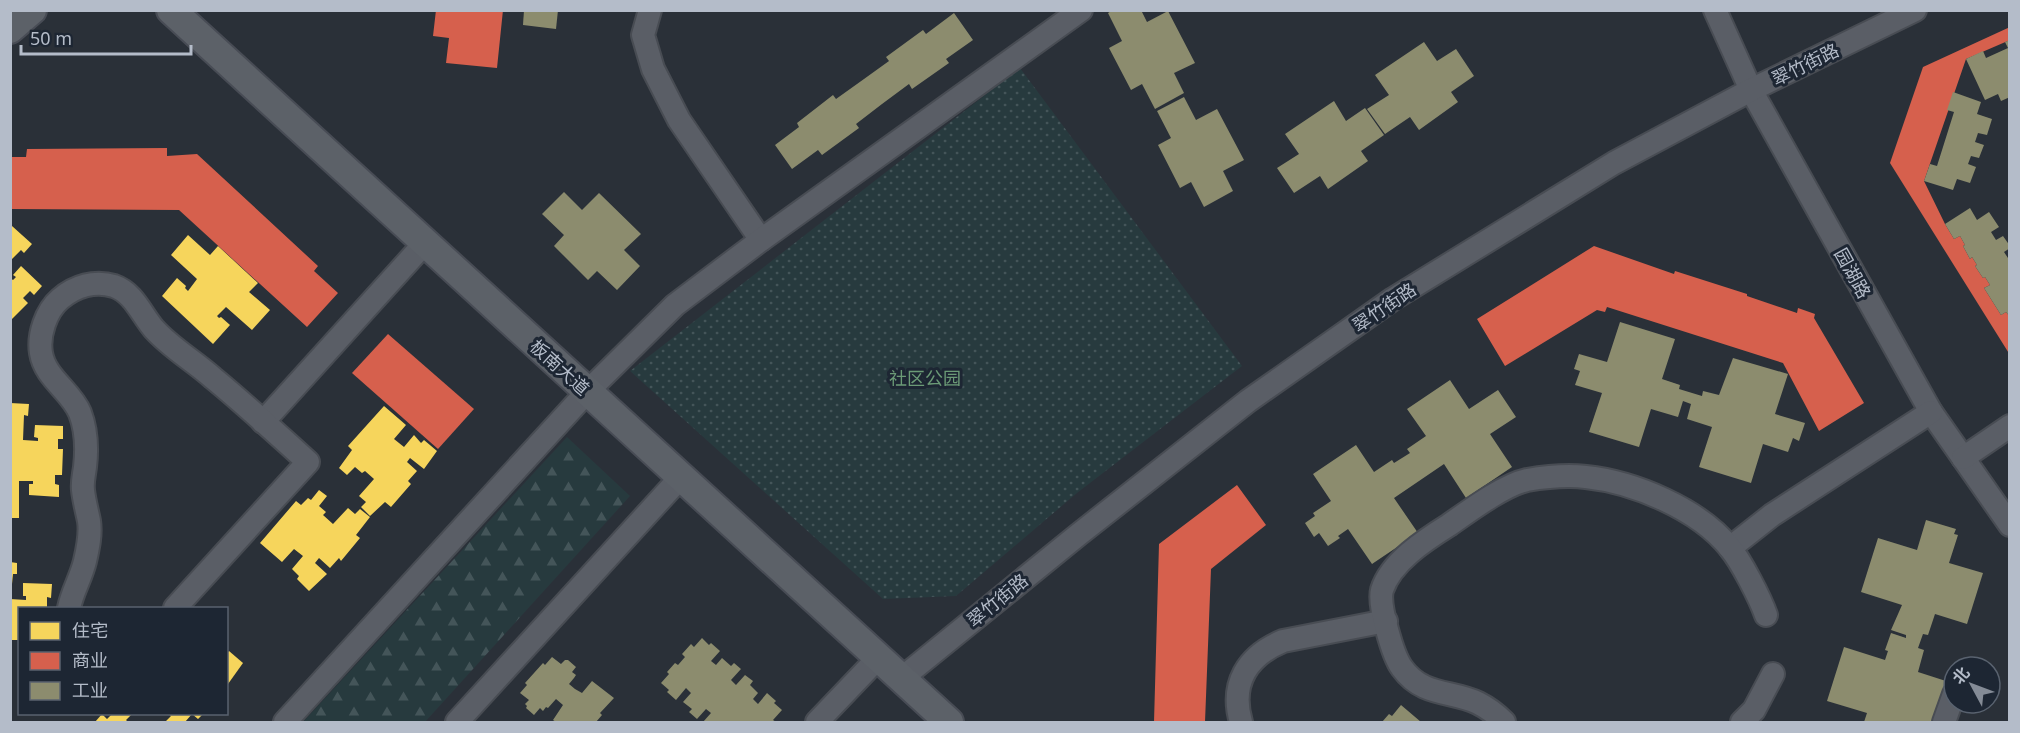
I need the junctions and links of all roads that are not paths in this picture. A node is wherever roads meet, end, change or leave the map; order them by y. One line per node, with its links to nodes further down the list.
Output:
1 (32, 10): 7 (main road)
2 (171, 10): 10 (main road, 板南大道)
3 (650, 10): 9 (street)
4 (1081, 10): 9 (street)
5 (1715, 10): 8 (street, 园湖路)
6 (1915, 10): 8 (street, 翠竹街路)
7 (10, 29)
8 (1751, 90): 12 (street, 园湖路); 25 (street, 翠竹街路)
9 (761, 240): 11 (street)
10 (424, 244): 11 (main road, 板南大道); 13 (street)
11 (587, 392): 16 (main road, 板南大道); 27 (street)
12 (1931, 412): 15 (street, 园湖路); 18 (street)
13 (263, 422): 19 (street); 20 (street)
14 (2010, 426): 15 (street)
15 (1963, 458): 17 (street, 园湖路)
16 (680, 478): 23 (main road, 板南大道); 28 (street)
17 (2010, 525)
18 (1730, 548): 21 (street); 22 (street)
19 (69, 607)
20 (177, 607)
21 (1766, 615)
22 (1386, 621): 31 (street); 32 (street)
23 (879, 657): 25 (main road, 板南大道); 29 (street)
24 (1773, 674): 26 (street)
25 (902, 678): 30 (main road, 板南大道)
26 (1745, 722)
27 (285, 723)
28 (457, 723)
29 (818, 723)
30 (949, 723)
31 (1240, 723)
32 (1504, 723)

